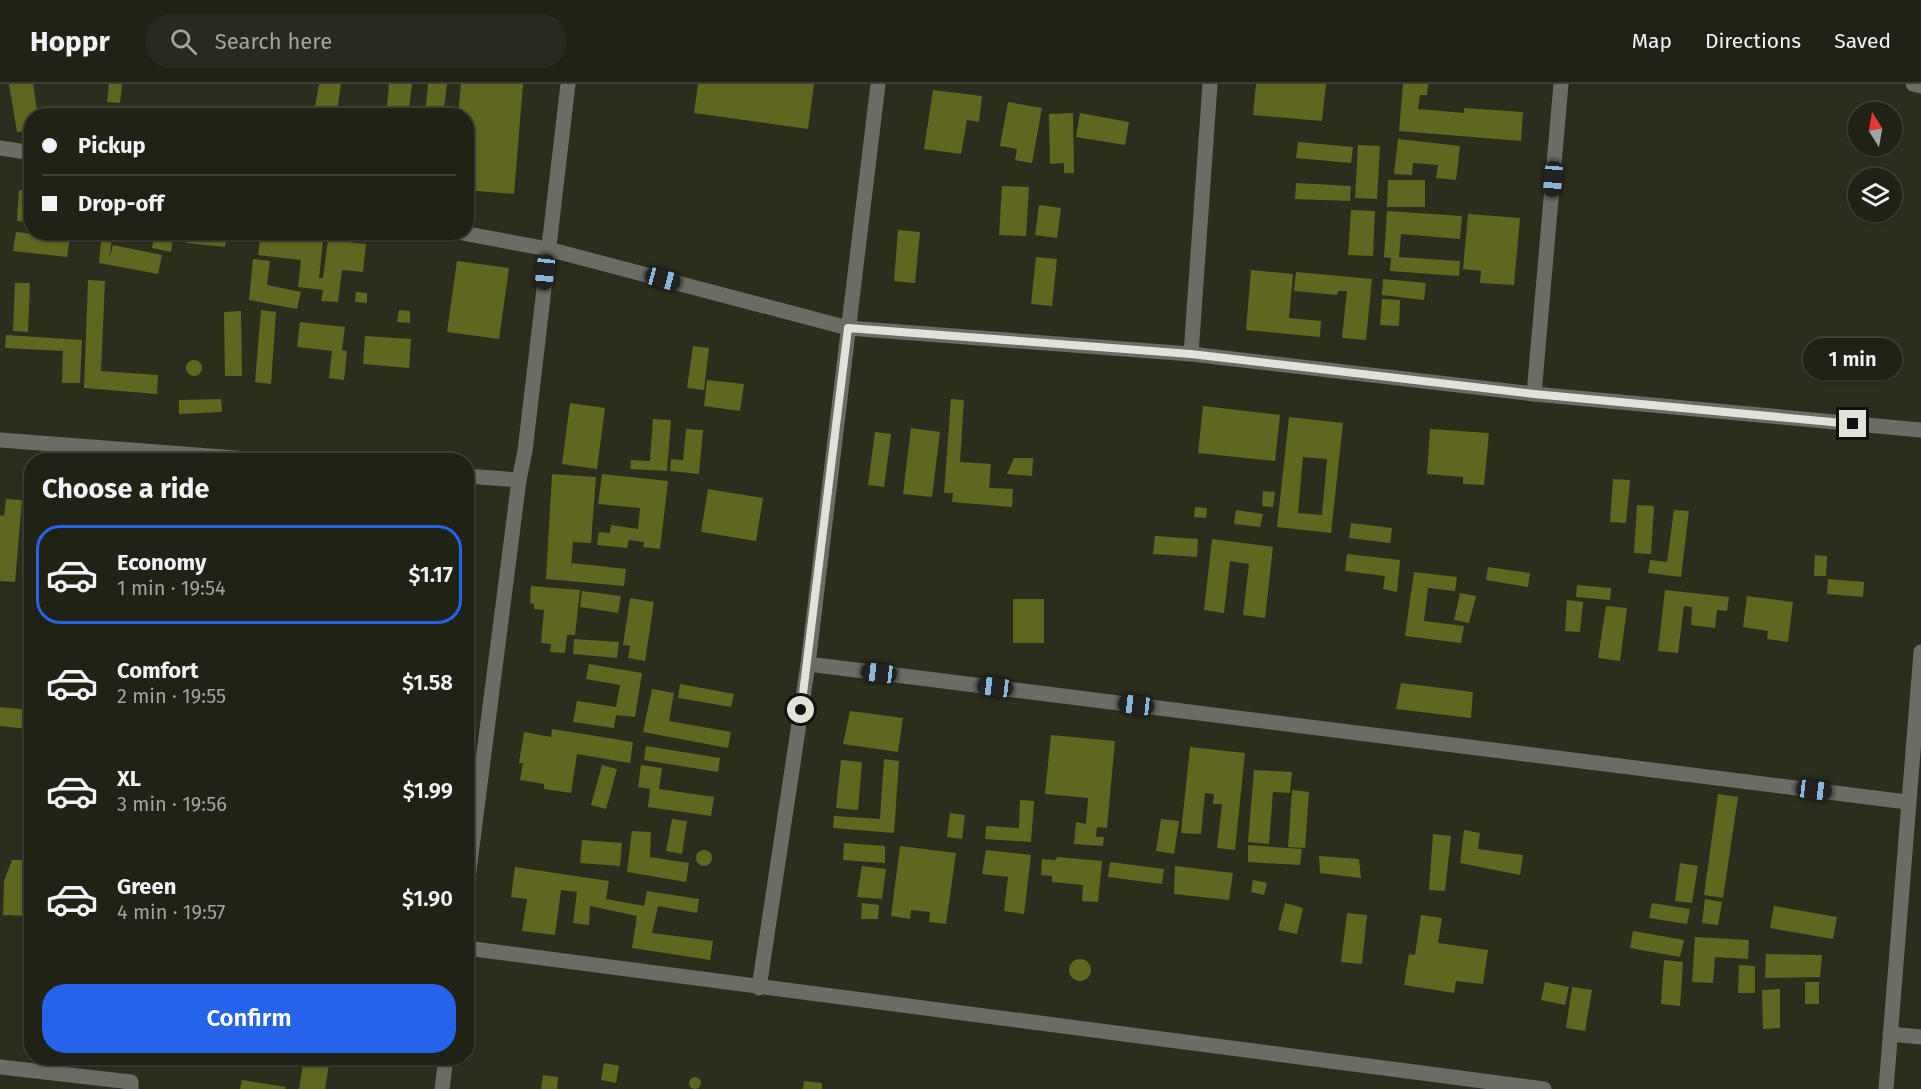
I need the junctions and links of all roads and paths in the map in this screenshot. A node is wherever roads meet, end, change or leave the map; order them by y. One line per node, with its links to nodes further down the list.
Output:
1 (568, 84): 10 (street)
2 (878, 84): 11 (street)
3 (1210, 84): 12 (street)
4 (1561, 84): 13 (street)
5 (1913, 84): 6 (street)
6 (1921, 86)
7 (0, 148): 8 (street)
8 (24, 152)
9 (474, 235): 10 (street)
10 (548, 249): 11 (street); 18 (street)
11 (848, 328): 12 (street); 20 (street)
12 (1191, 354): 13 (street)
13 (1534, 394): 14 (street)
14 (1921, 430)
15 (0, 440): 16 (street)
16 (171, 453)
17 (474, 477): 18 (street)
18 (519, 480): 22 (street)
19 (1921, 652): 21 (street)
20 (808, 664): 21 (street); 24 (street)
21 (1907, 802): 25 (street)
22 (474, 832)
23 (474, 949): 24 (street)
24 (759, 988): 31 (street)
25 (1890, 1034): 26 (street); 32 (street)
26 (1921, 1037)
27 (445, 1065): 30 (street)
28 (0, 1067): 29 (street)
29 (130, 1089)
30 (442, 1089)
31 (1544, 1089)
32 (1886, 1089)

